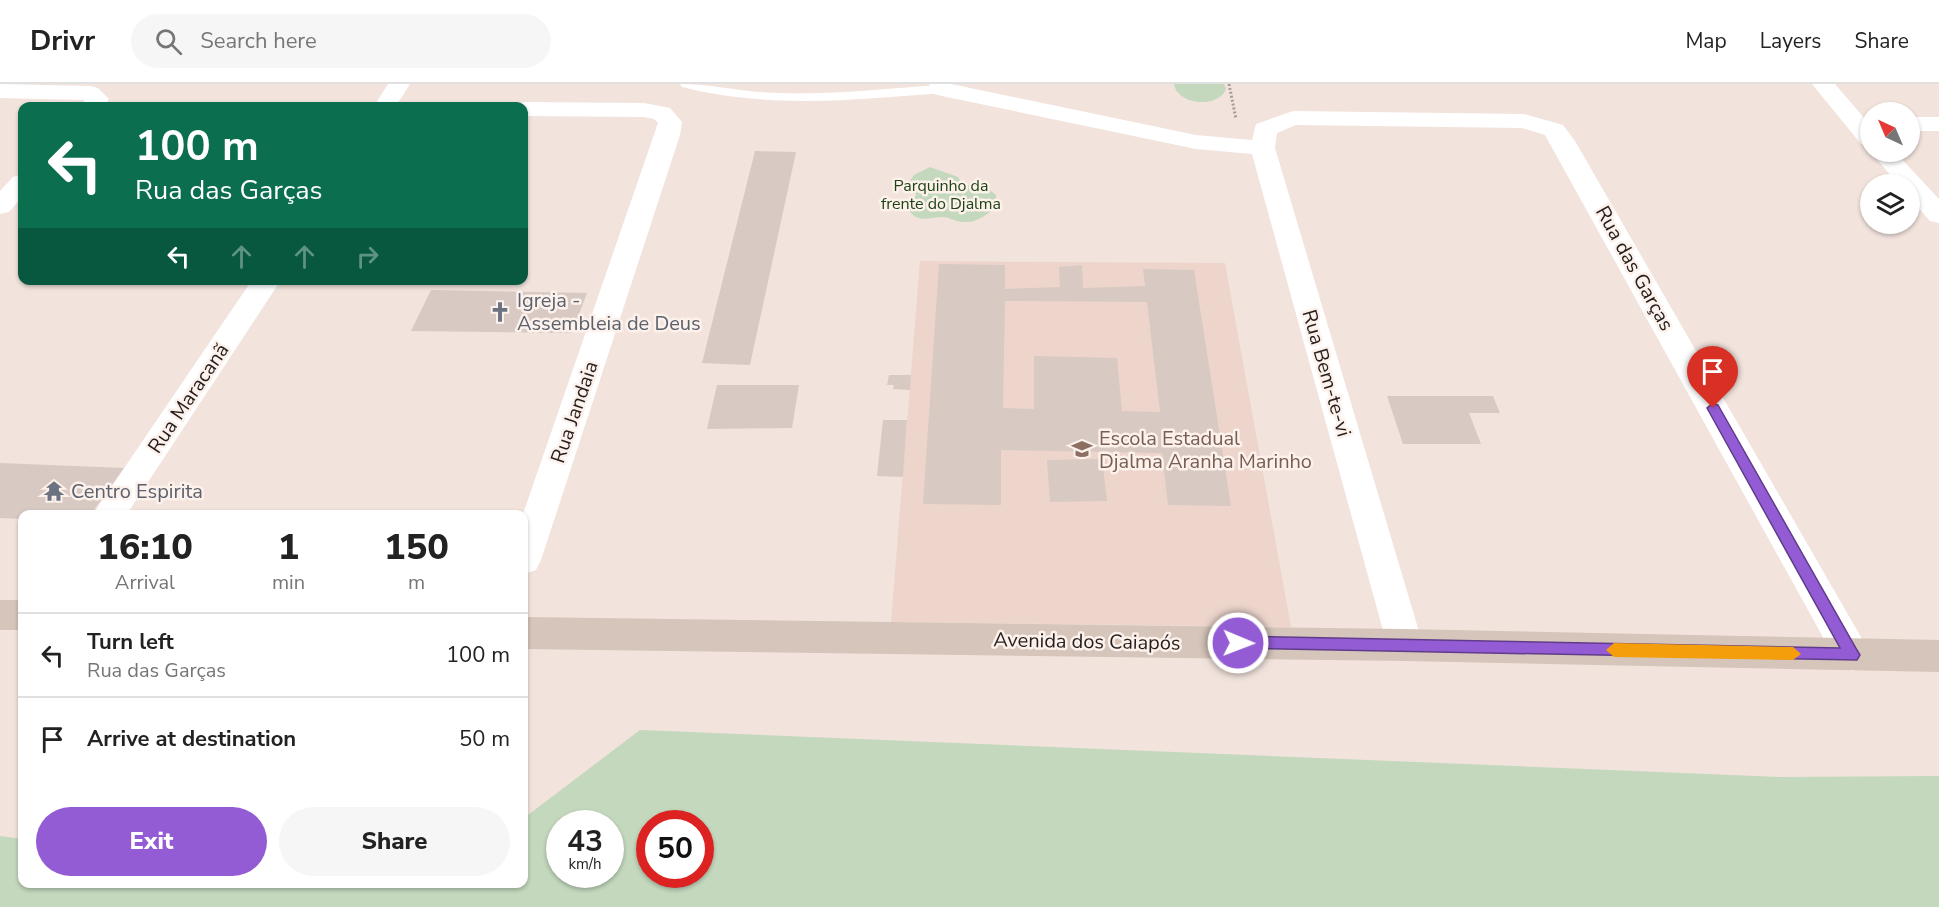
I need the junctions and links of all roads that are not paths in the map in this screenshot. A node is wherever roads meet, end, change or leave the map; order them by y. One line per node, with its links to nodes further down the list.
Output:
1 (399, 84): 7 (street)
2 (687, 84): 4 (lane)
3 (1823, 84): 9 (street)
4 (941, 86): 12 (street)
5 (0, 91): 6 (street)
6 (96, 102)
7 (388, 102)
8 (528, 109): 19 (street, Rua Jandaia)
9 (1860, 123)
10 (1920, 124): 11 (street)
11 (1939, 124)
12 (1252, 147): 23 (street, Rua Bem-te-vi); 24 (street, Rua das Garças)
13 (1891, 162): 16 (street)
14 (18, 186): 15 (street)
15 (0, 206)
16 (1939, 215)
17 (264, 285): 18 (street, Rua Maracanã)
18 (112, 510)
19 (528, 549)
20 (0, 615): 21 (main road)
21 (18, 615)
22 (528, 633): 23 (main road, Avenida dos Caiapós)
23 (1405, 645): 24 (main road, Avenida dos Caiapós)
24 (1852, 655): 25 (main road, Avenida dos Caiapós)
25 (1939, 656)

